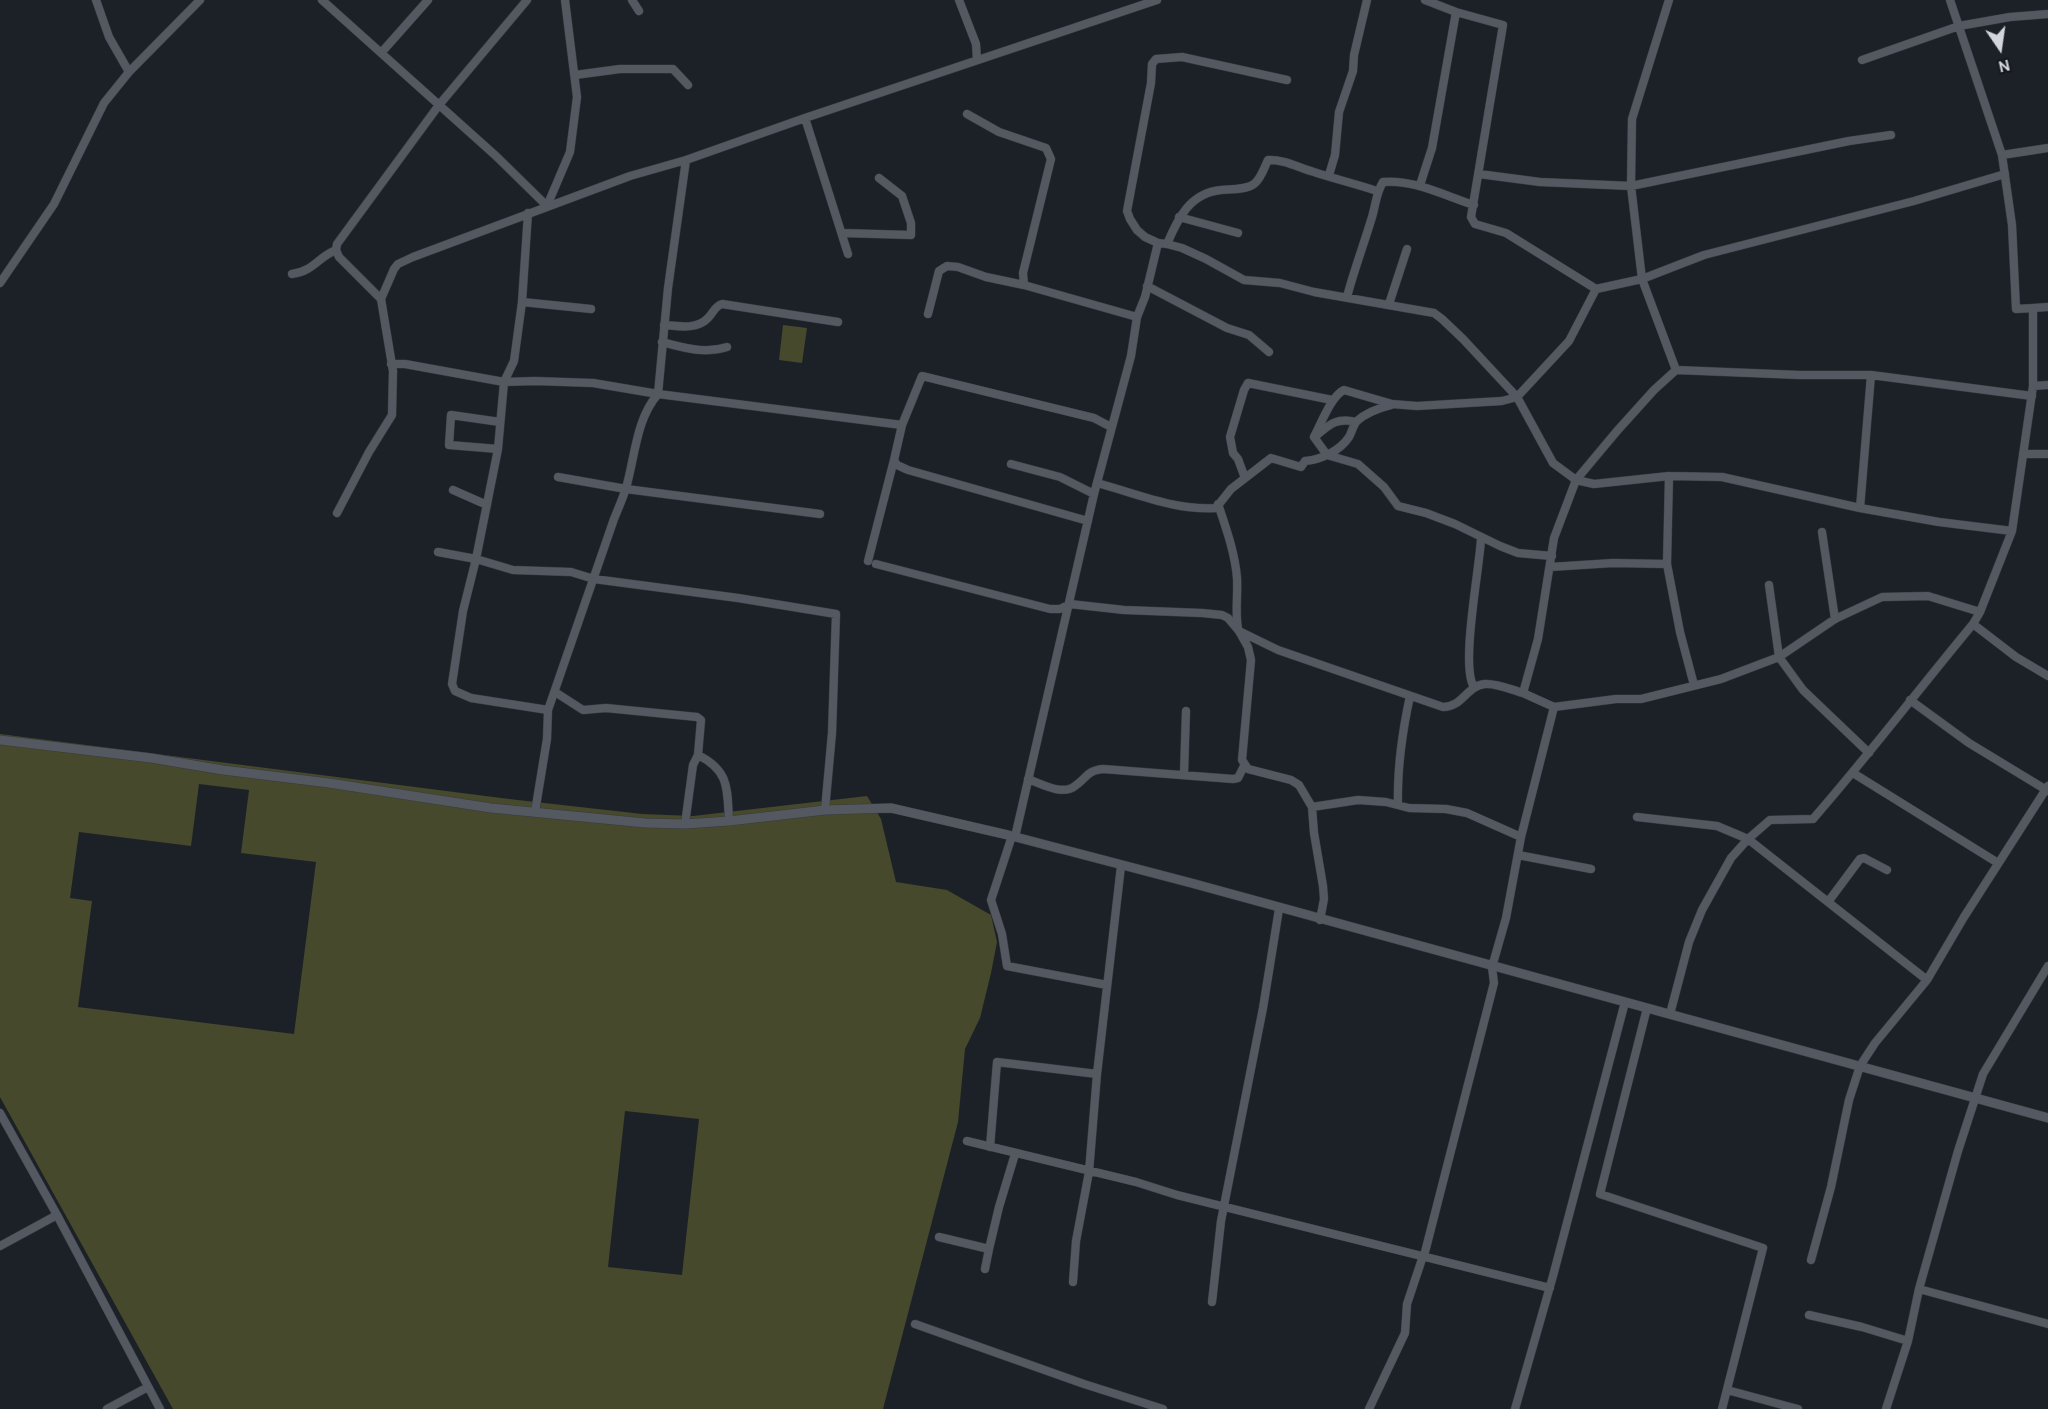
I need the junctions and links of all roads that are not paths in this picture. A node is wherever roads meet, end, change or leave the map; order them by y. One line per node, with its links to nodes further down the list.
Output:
1 (96, 0): 21 (street)
2 (200, 0): 21 (street)
3 (322, 0): 18 (street)
4 (428, 0): 18 (street)
5 (527, 0): 25 (street)
6 (565, 0): 22 (street)
7 (632, 0): 14 (street)
8 (959, 0): 19 (street)
9 (1156, 0): 19 (street)
10 (1367, 0): 34 (street)
11 (1425, 0): 15 (street)
12 (1669, 0): 37 (street)
13 (1950, 0): 17 (street)
14 (639, 11)
15 (1456, 12): 32 (street); 36 (street)
16 (2048, 14): 17 (street)
17 (1959, 26): 20 (street); 30 (street)
18 (381, 53): 25 (street)
19 (977, 60): 27 (street)
20 (1862, 60)
21 (129, 72): 52 (street)
22 (575, 75): 24 (street); 40 (street)
23 (1287, 80): 45 (street)
24 (688, 85)
25 (439, 105): 40 (street); 48 (street)
26 (967, 114): 53 (street)
27 (805, 118): 31 (street); 43 (street)
28 (1891, 135): 37 (street)
29 (2048, 148): 30 (street)
30 (2002, 155): 33 (street)
31 (686, 160): 40 (street); 66 (street)
32 (1479, 174): 37 (street); 39 (street)
33 (2005, 174): 51 (street); 61 (street)
34 (1329, 175): 38 (street); 42 (street)
35 (879, 178): 43 (street)
36 (1420, 185): 38 (street); 39 (street)
37 (1631, 186): 51 (street)
38 (1377, 191): 56 (street)
39 (1474, 205): 55 (street)
40 (547, 206): 41 (street)
41 (528, 213): 57 (street); 58 (street)
42 (1179, 217): 44 (street); 46 (street)
43 (842, 233): 49 (street)
44 (1238, 233)
45 (1158, 243): 46 (street); 54 (street)
46 (1167, 243): 56 (street)
47 (1407, 249): 59 (street)
48 (336, 250): 50 (street); 57 (street)
49 (848, 255)
50 (292, 274)
51 (1642, 279): 55 (street); 71 (street)
52 (0, 283)
53 (1024, 285): 63 (street); 64 (street)
54 (1147, 286): 64 (street); 69 (street)
55 (1596, 289): 78 (street)
56 (1347, 297): 59 (street)
57 (381, 299): 70 (street)
58 (522, 302): 62 (street); 73 (street)
59 (1389, 304): 78 (street)
60 (2048, 307): 61 (street)
61 (2033, 308): 75 (street)
62 (591, 309)
63 (928, 314)
64 (1137, 317): 84 (street)
65 (838, 322): 66 (street)
66 (664, 325): 67 (street)
67 (662, 342): 68 (street); 76 (street)
68 (727, 347)
69 (1269, 352)
70 (391, 364): 73 (street); 103 (street)
71 (1676, 370): 72 (street); 95 (street)
72 (1871, 375): 77 (street); 102 (street)
73 (504, 382): 76 (street); 81 (street)
74 (2048, 385): 75 (street)
75 (2033, 386): 77 (street)
76 (658, 394): 83 (street); 97 (street)
77 (2032, 396): 87 (street)
78 (1517, 397): 80 (street); 95 (street)
79 (1332, 400): 80 (street); 85 (street); 94 (street)
80 (1392, 404): 82 (street)
81 (500, 422): 86 (street); 86 (street)
82 (1356, 422): 85 (street); 89 (street)
83 (902, 425): 84 (street); 90 (street)
84 (1111, 427): 96 (street)
85 (1314, 437): 89 (street)
86 (498, 449): 101 (street)
87 (2023, 454): 88 (street); 106 (street)
88 (2048, 454)
89 (1328, 455): 94 (street); 108 (street)
90 (894, 460): 105 (street); 116 (street)
91 (1011, 464): 99 (street)
92 (1669, 476): 95 (street); 102 (street); 112 (street)
93 (558, 477): 97 (street)
94 (1245, 478): 100 (street)
95 (1576, 480): 110 (street)
96 (1097, 483): 99 (street); 100 (street)
97 (626, 489): 104 (street); 114 (street)
98 (453, 490): 101 (street)
99 (1094, 494): 105 (street)
100 (1218, 504): 120 (street)
101 (487, 505): 111 (street)
102 (1860, 508): 106 (street)
103 (337, 513)
104 (820, 514)
105 (1088, 521): 116 (street)
106 (2012, 531): 117 (street)
107 (1822, 532): 118 (street)
108 (1481, 538): 110 (street); 124 (street)
109 (438, 552): 111 (street)
110 (1552, 556): 113 (street)
111 (476, 560): 114 (street); 130 (street)
112 (1667, 564): 113 (street); 123 (street)
113 (1550, 567): 126 (street)
114 (594, 579): 125 (street); 142 (street)
115 (1769, 585): 121 (street)
116 (1070, 604): 120 (street); 138 (street)
117 (1980, 612): 118 (street); 119 (street)
118 (1835, 619): 121 (street)
119 (1973, 624): 122 (street); 128 (street)
120 (1239, 631): 127 (street); 135 (street)
121 (1779, 657): 123 (street); 133 (street)
122 (2048, 676)
123 (1694, 685): 129 (street)
124 (1474, 687): 126 (street); 127 (street)
125 (555, 692): 130 (street); 134 (street)
126 (1523, 693): 129 (street)
127 (1410, 696): 140 (street)
128 (1910, 700): 133 (street); 139 (street)
129 (1554, 706): 148 (street)
130 (548, 710): 143 (street)
131 (1186, 711): 137 (street)
132 (0, 740): 143 (street)
133 (1869, 753): 136 (street)
134 (698, 755): 145 (street); 146 (street)
135 (1244, 766): 137 (street); 141 (street)
136 (1853, 773): 149 (street); 151 (street)
137 (1184, 774): 138 (street)
138 (1028, 779): 147 (street)
139 (2047, 789): 151 (street)
140 (1398, 805): 141 (street); 148 (street)
141 (1312, 807): 157 (street)
142 (825, 810): 145 (street); 147 (street)
143 (536, 812): 146 (street)
144 (1637, 817): 149 (street)
145 (729, 821): 146 (street)
146 (685, 824)
147 (1013, 837): 152 (street); 161 (street)
148 (1521, 837): 150 (street)
149 (1748, 839): 155 (street); 164 (street)
150 (1518, 855): 153 (street); 159 (street)
151 (1998, 863): 160 (street)
152 (1121, 866): 156 (street); 161 (street)
153 (1592, 869)
154 (1887, 870): 155 (street)
155 (1828, 902): 160 (street)
156 (1279, 909): 157 (street); 174 (street)
157 (1320, 920): 159 (street)
158 (2048, 966): 167 (street)
159 (1492, 967): 162 (street); 179 (street)
160 (1927, 980): 165 (street)
161 (1107, 985): 166 (street)
162 (1625, 1002): 163 (street); 183 (street)
163 (1647, 1008): 164 (street); 191 (street)
164 (1670, 1014): 165 (street)
165 (1860, 1066): 167 (street); 180 (street)
166 (1096, 1074): 171 (street); 173 (street)
167 (1976, 1099): 169 (street); 184 (street)
168 (0, 1113): 175 (street)
169 (2048, 1118)
170 (967, 1141): 171 (street)
171 (990, 1147): 172 (street)
172 (1015, 1154): 173 (street); 178 (street)
173 (1089, 1172): 174 (street); 182 (street)
174 (1224, 1206): 179 (street); 185 (street)
175 (57, 1215): 177 (street); 190 (street)
176 (939, 1238): 178 (street)
177 (0, 1246)
178 (989, 1250): 181 (street)
179 (1424, 1256): 183 (street); 195 (street)
180 (1811, 1260)
181 (985, 1269)
182 (1073, 1282)
183 (1550, 1288): 196 (street)
184 (1919, 1289): 188 (street); 189 (street)
185 (1212, 1302)
186 (1809, 1315): 189 (street)
187 (915, 1323): 194 (street)
188 (2048, 1324)
189 (1908, 1341): 199 (street)
190 (148, 1387): 192 (street); 193 (street)
191 (1727, 1390): 197 (street); 198 (street)
192 (107, 1409)
193 (160, 1409)
194 (1163, 1409)
195 (1369, 1409)
196 (1515, 1409)
197 (1722, 1409)
198 (1798, 1409)
199 (1886, 1409)

